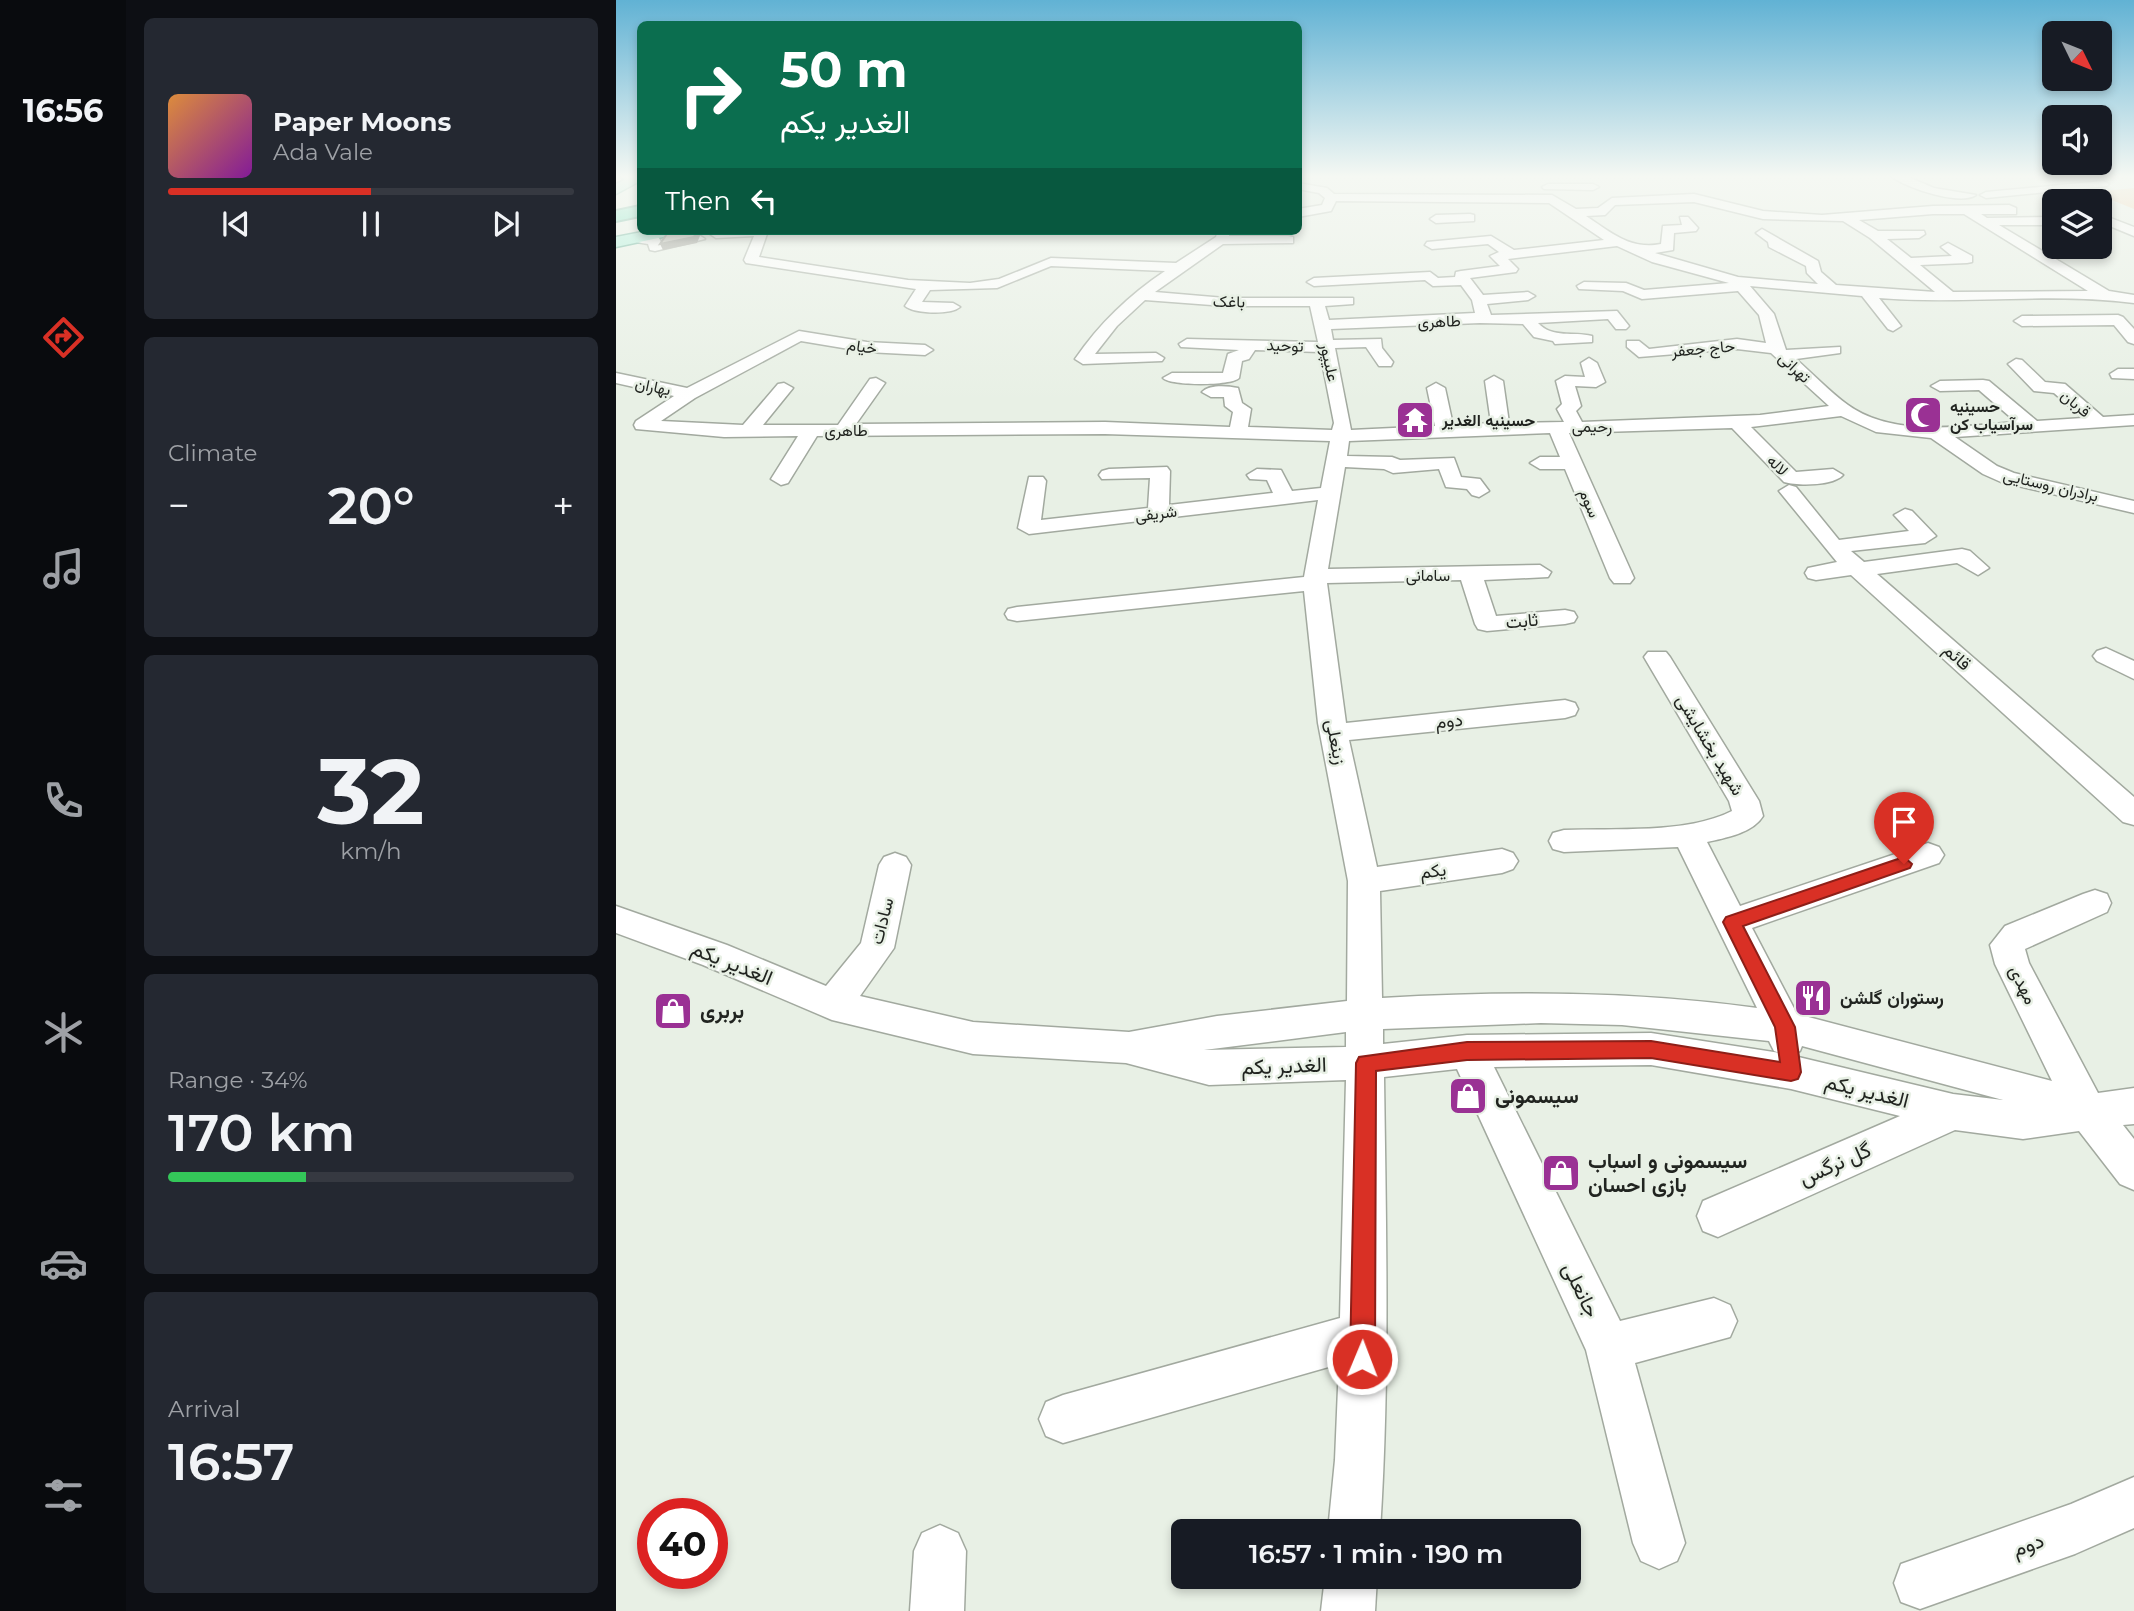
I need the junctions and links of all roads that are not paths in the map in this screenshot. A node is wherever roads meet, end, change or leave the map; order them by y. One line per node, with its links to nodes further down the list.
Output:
1 (754, 251): 24 (street)
2 (1088, 251): 15 (street)
3 (1200, 251): 16 (street)
4 (1507, 251): 11 (street)
5 (1553, 251): 11 (street)
6 (1640, 251): 13 (street)
7 (1788, 251): 26 (street)
8 (1895, 251): 14 (street)
9 (1955, 251): 14 (street)
10 (2030, 251): 19 (street)
11 (1511, 254): 17 (street)
12 (1626, 259): 13 (street)
13 (1657, 259): 22 (street)
14 (1907, 261): 32 (street)
15 (1086, 263): 16 (street); 24 (street)
16 (1176, 267): 28 (street)
17 (1463, 281): 18 (street); 35 (street, طاهری)
18 (1314, 282)
19 (2083, 282): 20 (street); 29 (street)
20 (2118, 282)
21 (1261, 283): 37 (street)
22 (1740, 284): 25 (street); 26 (street); 59 (street, تهرانی)
23 (2026, 284): 31 (street)
24 (926, 285): 39 (street)
25 (1584, 286)
26 (1830, 294): 27 (street)
27 (1868, 294): 32 (street); 49 (street)
28 (1141, 295): 37 (street, باغک); 41 (street)
29 (2105, 295): 31 (street); 34 (street)
30 (1528, 296): 35 (street)
31 (2045, 297): 33 (street); 46 (street)
32 (1951, 298): 33 (street)
33 (1974, 298): 40 (street)
34 (2134, 299)
35 (1479, 300): 43 (street, طاهری)
36 (1348, 301): 38 (street, باغک)
37 (1264, 302): 38 (street, باغک)
38 (1317, 302): 48 (street, علیپور)
39 (953, 307)
40 (1995, 313)
41 (1119, 317): 42 (street); 60 (street)
42 (1142, 318)
43 (1479, 318): 44 (street); 48 (street, طاهری)
44 (1528, 320): 45 (street); 52 (street)
45 (1617, 320)
46 (2083, 320): 47 (street); 51 (street)
47 (2022, 321)
48 (1322, 325): 56 (street, علیپور)
49 (1893, 326)
50 (799, 336): 57 (street, خیام); 72 (street, طاهری)
51 (2133, 337)
52 (1586, 339)
53 (1187, 344): 54 (street, توحید)
54 (1247, 344): 56 (street, توحید); 65 (street)
55 (1633, 344): 59 (street, حاج جعفر)
56 (1326, 345): 61 (street, توحید); 95 (street, علیپور)
57 (925, 349)
58 (1834, 350): 59 (street, حاج جعفر)
59 (1779, 352): 76 (street, تهرانی)
60 (1156, 358)
61 (1385, 362)
62 (1589, 363): 73 (street)
63 (2016, 364): 81 (street, قربان)
64 (616, 378): 72 (street, بهاران)
65 (1172, 378)
66 (1494, 381): 87 (street)
67 (876, 383): 89 (street)
68 (1940, 386): 85 (street)
69 (784, 388): 80 (street)
70 (1436, 388): 90 (street)
71 (1211, 392): 92 (street)
72 (690, 394): 80 (street, طاهری)
73 (1569, 398): 74 (street); 83 (street)
74 (1599, 398)
75 (1113, 406): 86 (street)
76 (1843, 410): 77 (street, رحیمی); 93 (street, تهرانی)
77 (1822, 413): 79 (street, رحیمی); 91 (street)
78 (2133, 420): 81 (street, تهرانی)
79 (1736, 422): 82 (street, رحیمی); 104 (street, لاله)
80 (743, 423): 88 (street, طاهری)
81 (2101, 424): 84 (street, تهرانی)
82 (1686, 425): 83 (street, رحیمی); 94 (street)
83 (1566, 426): 87 (street, رحیمی); 100 (street, سوم)
84 (2072, 426): 85 (street, تهرانی); 96 (street)
85 (2039, 427): 93 (street, تهرانی); 97 (street)
86 (1099, 428): 89 (street, طاهری); 92 (street, طاهری)
87 (1501, 428): 90 (street, رحیمی)
88 (811, 430): 89 (street, طاهری); 105 (street)
89 (843, 430)
90 (1445, 430): 95 (street, رحیمی)
91 (1845, 430)
92 (1233, 433): 95 (street, طاهری); 98 (street)
93 (1936, 433): 112 (street, برادران روستایی)
94 (1718, 435)
95 (1340, 440): 101 (street); 110 (street, زینعلی)
96 (2087, 441)
97 (2063, 444)
98 (1226, 453)
99 (1540, 463): 100 (street)
100 (1573, 463): 121 (street, سوم)
101 (1419, 465): 107 (street); 108 (street)
102 (1110, 475): 113 (street)
103 (1257, 475): 111 (street)
104 (1833, 475)
105 (781, 479)
106 (1036, 481): 113 (street, شریفی)
107 (1422, 487)
108 (1479, 491)
109 (1789, 491): 115 (street, قائم)
110 (1330, 493): 111 (street, شریفی); 122 (street, زینعلی)
111 (1285, 498): 113 (street, شریفی)
112 (2134, 507)
113 (1158, 513)
114 (1905, 515): 115 (street)
115 (1833, 547): 116 (street, قائم)
116 (1856, 568): 117 (street); 119 (street); 130 (street, قائم)
117 (1978, 568)
118 (1540, 572): 120 (street, سامانی)
119 (1816, 573)
120 (1472, 575): 122 (street, سامانی); 124 (street, ثابت)
121 (1622, 578)
122 (1316, 579): 123 (street, سامانی); 129 (street, زینعلی)
123 (1017, 614)
124 (1565, 617)
125 (2106, 656): 127 (street)
126 (1657, 657): 131 (street, شهید بخشایشی)
127 (2134, 671)
128 (1565, 709): 129 (street, دوم)
129 (1334, 733): 136 (street, زینعلی)
130 (2134, 814)
131 (1687, 834): 132 (street, شهید بخشایشی); 139 (street)
132 (1564, 841)
133 (1928, 855): 139 (street)
134 (1503, 861): 136 (street, یکم)
135 (895, 865): 140 (street, سادات)
136 (1364, 881): 141 (street, زینعلی)
137 (2095, 903): 148 (street, مهدی)
138 (616, 919): 140 (street, الغدیر یکم)
139 (1732, 922): 142 (street)
140 (832, 1005): 143 (street, الغدیر یکم)
141 (1364, 1016): 142 (street); 143 (street); 145 (street, زینعلی)
142 (1785, 1027): 146 (street); 148 (street)
143 (1126, 1047): 145 (street, الغدیر یکم)
144 (1467, 1051): 145 (street, الغدیر یکم); 146 (street, الغدیر یکم); 154 (street, جانعلی)
145 (1366, 1063): 153 (street, زینعلی)
146 (1791, 1072): 149 (street, الغدیر یکم)
147 (2134, 1107): 148 (street, الغدیر یکم)
148 (2087, 1111): 149 (street, الغدیر یکم); 150 (street)
149 (1953, 1112): 151 (street, گل نرگس)
150 (2134, 1170)
151 (1718, 1216)
152 (1714, 1321): 154 (street)
153 (1363, 1334): 155 (street); 157 (street, زینعلی)
154 (1608, 1347): 158 (street, جانعلی)
155 (1063, 1419)
156 (2134, 1502): 160 (street, دوم)
157 (1355, 1519)
158 (1659, 1543)
159 (940, 1551): 162 (street)
160 (1920, 1583)
161 (1350, 1589): 163 (street)
162 (937, 1611)
163 (1348, 1611)

